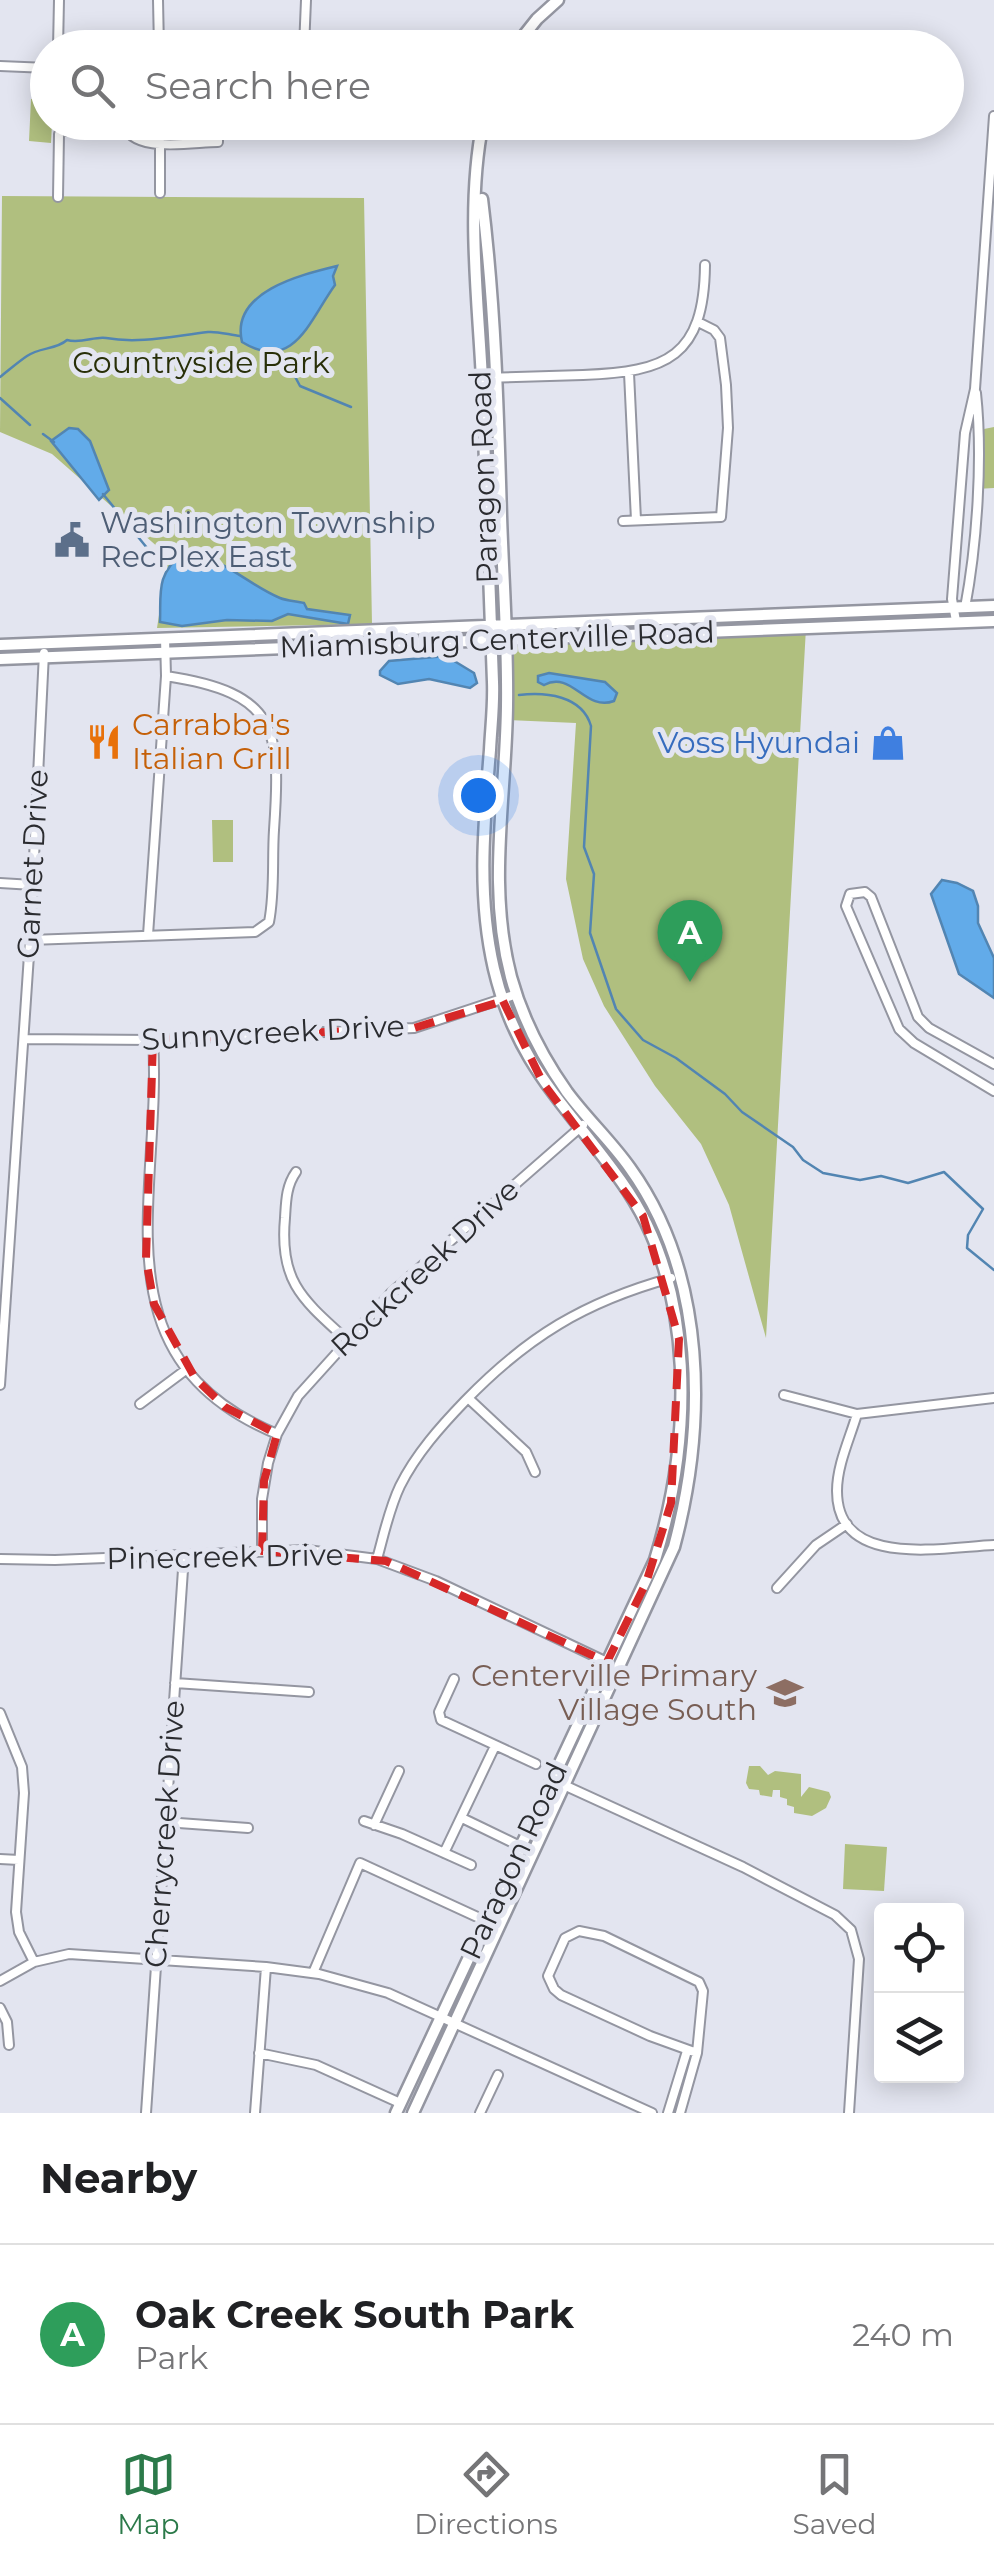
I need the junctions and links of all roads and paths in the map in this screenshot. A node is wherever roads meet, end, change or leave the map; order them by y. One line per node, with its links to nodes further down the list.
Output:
1 (59, 0): 5 (street)
2 (158, 0): 6 (street)
3 (306, 0): 7 (street)
4 (558, 0): 8 (street)
5 (58, 30)
6 (158, 30)
7 (305, 30)
8 (528, 30)
9 (0, 66): 10 (street)
10 (30, 67)
11 (994, 116): 20 (street)
12 (58, 140): 19 (street)
13 (134, 140): 16 (street)
14 (218, 140): 16 (street)
15 (481, 140): 17 (street, Paragon Road)
16 (160, 142): 18 (street)
17 (478, 168): 22 (street, Paragon Road); 23 (street, Paragon Road)
18 (160, 193)
19 (58, 197)
20 (989, 245): 28 (street)
21 (705, 265): 24 (street)
22 (492, 302): 23 (street); 27 (street, Paragon Road)
23 (477, 303): 26 (street, Paragon Road)
24 (698, 322): 25 (street); 29 (street)
25 (629, 373): 27 (street); 29 (street)
26 (482, 378): 27 (street); 38 (street, Paragon Road)
27 (497, 378): 37 (street, Paragon Road)
28 (975, 389): 32 (street); 33 (street)
29 (636, 520): 30 (street)
30 (623, 521)
31 (994, 606): 33 (street, Miamisburg Centerville Road)
32 (952, 608): 33 (street, Miamisburg Centerville Road); 34 (street, Miamisburg Centerville Road); 35 (street)
33 (966, 608): 35 (street)
34 (688, 617): 37 (street, Miamisburg Centerville Road); 40 (street)
35 (956, 621): 36 (street, Miamisburg Centerville Road); 40 (street, Miamisburg Centerville Road)
36 (994, 621)
37 (505, 625): 38 (street, Miamisburg Centerville Road); 42 (street, Paragon Road)
38 (490, 626): 39 (street, Miamisburg Centerville Road); 43 (street, Paragon Road)
39 (315, 632): 41 (street, Miamisburg Centerville Road); 46 (street)
40 (688, 632): 42 (street, Miamisburg Centerville Road)
41 (165, 638): 44 (street, Miamisburg Centerville Road); 47 (street)
42 (505, 638): 43 (street, Miamisburg Centerville Road); 55 (street, Paragon Road)
43 (490, 639): 46 (street, Miamisburg Centerville Road); 56 (street, Paragon Road)
44 (43, 643): 45 (street, Miamisburg Centerville Road); 48 (street, Garnet Drive)
45 (0, 644)
46 (316, 648): 47 (street, Miamisburg Centerville Road)
47 (166, 653): 48 (street, Miamisburg Centerville Road); 50 (street)
48 (44, 657): 49 (street, Miamisburg Centerville Road); 52 (street, Garnet Drive)
49 (0, 659)
50 (166, 676): 53 (street); 53 (street)
51 (0, 883): 52 (street)
52 (33, 885): 54 (street, Garnet Drive)
53 (148, 935): 54 (street)
54 (30, 940): 57 (street, Garnet Drive)
55 (517, 994): 56 (street, Sunnycreek Drive); 61 (street, Paragon Road)
56 (502, 1001): 58 (street, Sunnycreek Drive); 62 (street, Paragon Road)
57 (24, 1038): 58 (street, Sunnycreek Drive); 68 (street, Garnet Drive)
58 (153, 1040): 67 (street)
59 (994, 1064): 60 (street)
60 (994, 1091)
61 (591, 1120): 62 (street, Rockcreek Drive); 64 (street, Paragon Road)
62 (578, 1128): 65 (street, Paragon Road); 66 (street, Rockcreek Drive)
63 (296, 1172): 66 (street)
64 (680, 1276): 65 (street); 91 (street, Paragon Road)
65 (665, 1280): 70 (street); 83 (street, Paragon Road)
66 (346, 1340): 74 (street, Rockcreek Drive)
67 (187, 1369): 72 (street); 74 (street)
68 (0, 1385)
69 (784, 1394): 73 (street)
70 (468, 1398): 75 (street); 80 (street)
71 (994, 1398): 73 (street)
72 (140, 1404)
73 (857, 1414): 76 (street)
74 (277, 1434): 78 (street, Rockcreek Drive)
75 (535, 1472)
76 (847, 1524): 77 (street); 82 (street)
77 (994, 1545)
78 (262, 1551): 79 (street, Pinecreek Drive); 80 (street, Pinecreek Drive)
79 (184, 1555): 81 (street, Pinecreek Drive); 85 (street, Cherrycreek Drive)
80 (376, 1558): 83 (street, Pinecreek Drive)
81 (0, 1559)
82 (778, 1588)
83 (607, 1662): 97 (street, Paragon Road)
84 (454, 1679): 88 (street)
85 (175, 1682): 86 (street); 94 (street, Cherrycreek Drive)
86 (310, 1692)
87 (0, 1713): 101 (street)
88 (496, 1746): 89 (street); 92 (street)
89 (536, 1764)
90 (399, 1771): 95 (street)
91 (566, 1786): 99 (street, Paragon Road); 124 (street)
92 (462, 1818): 97 (street); 98 (street)
93 (364, 1821): 95 (street)
94 (166, 1822): 96 (street); 104 (street, Cherrycreek Drive)
95 (374, 1825): 98 (street)
96 (248, 1828)
97 (520, 1846): 99 (street); 103 (street, Paragon Road)
98 (444, 1852): 102 (street)
99 (534, 1854): 111 (street, Paragon Road)
100 (0, 1859): 101 (street)
101 (20, 1860): 105 (street)
102 (471, 1866)
103 (486, 1920): 107 (street); 110 (street, Paragon Road)
104 (157, 1959): 105 (street); 106 (street); 117 (street, Cherrycreek Drive)
105 (34, 1962): 108 (street)
106 (266, 1967): 107 (street); 113 (street)
107 (313, 1973): 110 (street)
108 (0, 1981)
109 (0, 2008): 112 (street)
110 (440, 2018): 111 (street); 116 (street, Paragon Road)
111 (455, 2024): 119 (street, Paragon Road); 121 (street)
112 (9, 2045)
113 (259, 2052): 116 (street); 118 (street)
114 (692, 2052): 114 (street); 122 (street); 123 (street)
115 (498, 2075): 120 (street)
116 (398, 2108)
117 (146, 2113)
118 (255, 2113)
119 (413, 2113)
120 (480, 2113)
121 (652, 2113)
122 (668, 2113)
123 (680, 2113)
124 (849, 2113)

